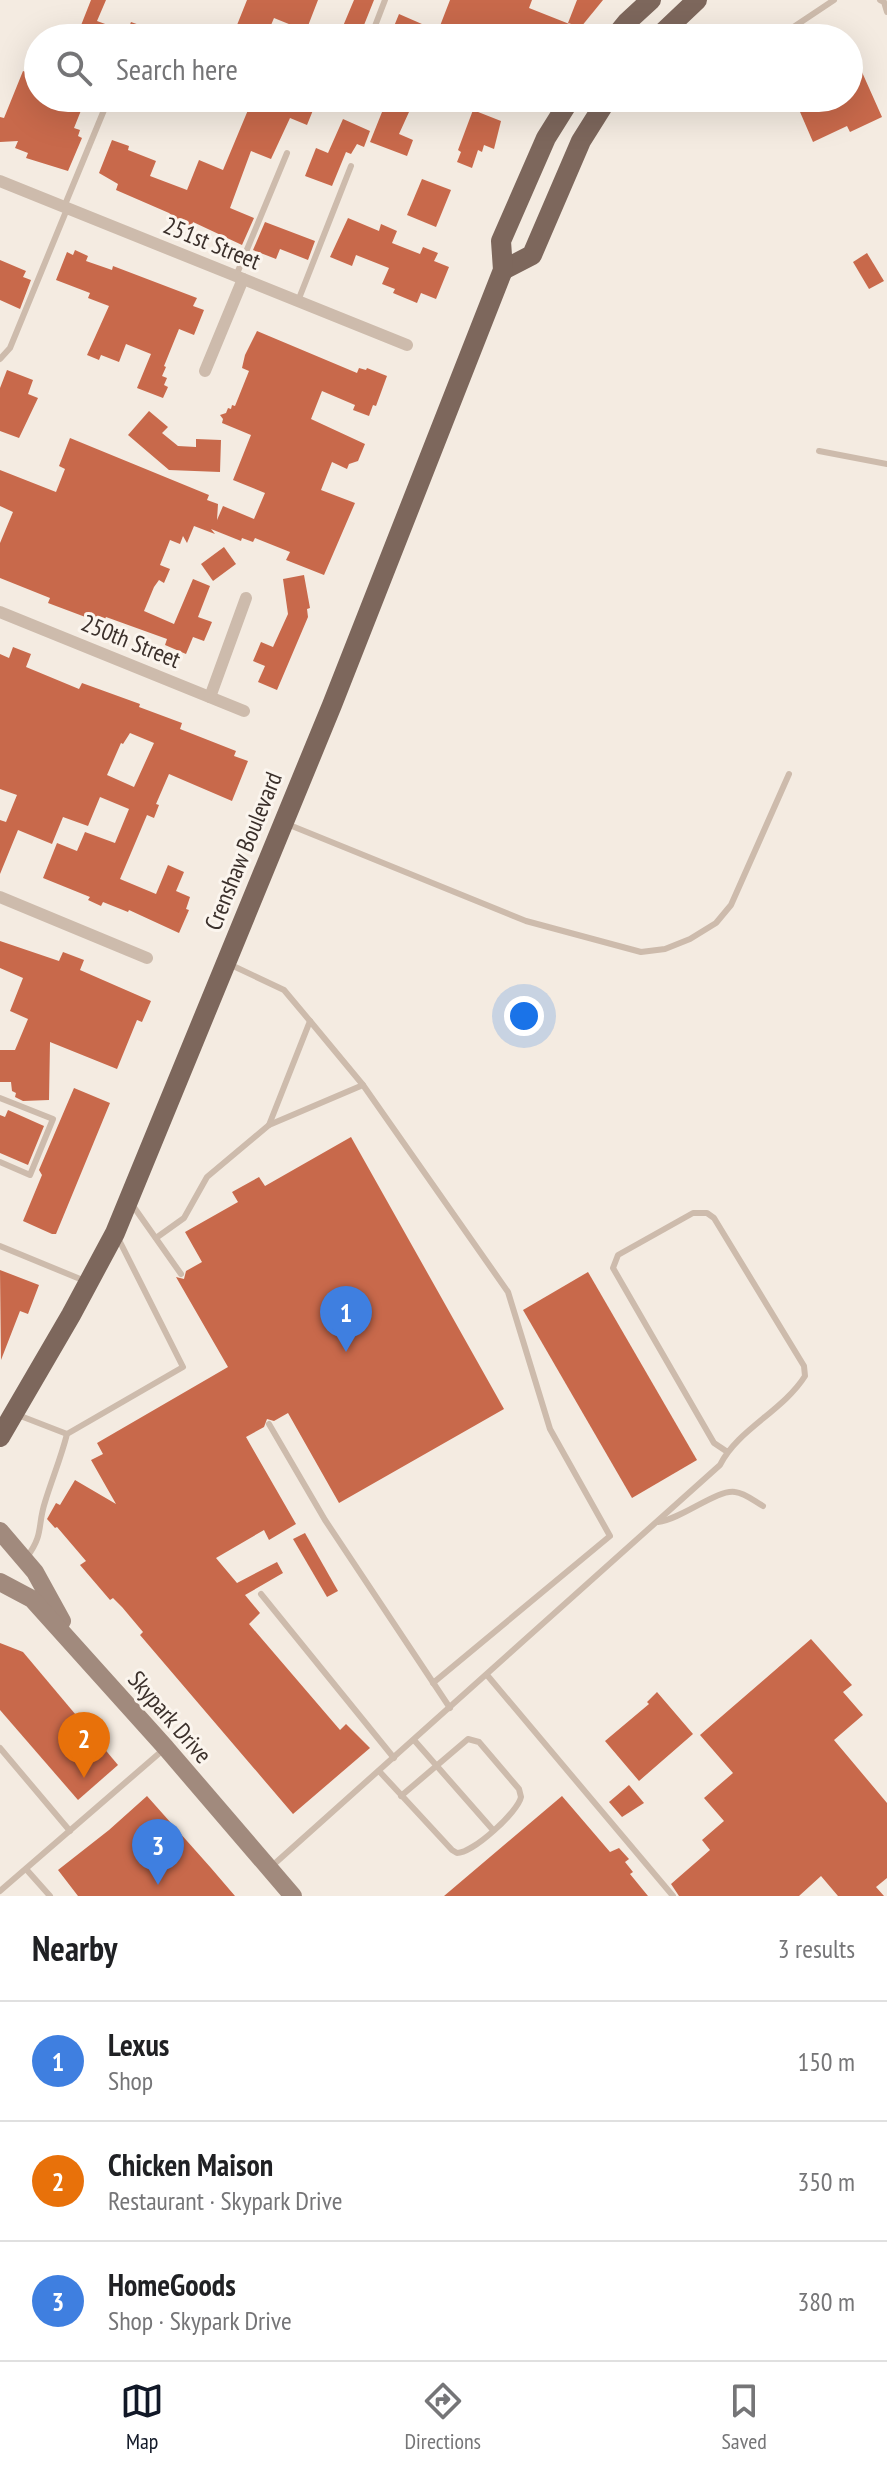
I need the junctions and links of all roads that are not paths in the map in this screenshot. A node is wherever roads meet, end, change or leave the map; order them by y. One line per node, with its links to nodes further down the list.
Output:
1 (385, 0): 7 (lane)
2 (697, 0): 9 (main road)
3 (834, 0): 10 (lane)
4 (880, 0): 6 (lane)
5 (642, 3): 8 (main road)
6 (887, 12)
7 (376, 24)
8 (625, 24)
9 (672, 24)
10 (798, 24)
11 (104, 112): 17 (lane)
12 (562, 112): 18 (main road, Crenshaw Boulevard)
13 (599, 112): 18 (main road)
14 (287, 153): 19 (lane)
15 (351, 166): 20 (lane)
16 (0, 181): 17 (street, 251st Street)
17 (66, 208): 19 (street, 251st Street); 22 (lane)
18 (503, 270): 31 (main road, Crenshaw Boulevard)
19 (240, 278): 20 (street, 251st Street); 23 (street)
20 (298, 301): 21 (street, 251st Street)
21 (407, 345)
22 (0, 359)
23 (205, 371)
24 (819, 451): 25 (lane)
25 (887, 464)
26 (246, 598): 28 (street)
27 (0, 612): 28 (street, 250th Street)
28 (210, 697): 29 (street, 250th Street)
29 (244, 711)
30 (789, 774): 31 (lane)
31 (283, 822): 34 (main road, Crenshaw Boulevard)
32 (0, 897): 33 (street)
33 (147, 958)
34 (226, 962): 35 (lane); 40 (main road, Crenshaw Boulevard)
35 (310, 1021): 36 (lane); 38 (lane)
36 (363, 1085): 38 (lane); 58 (lane)
37 (0, 1098): 39 (lane)
38 (269, 1125): 42 (lane)
39 (0, 1162)
40 (129, 1200): 41 (main road, Crenshaw Boulevard); 42 (lane)
41 (115, 1233): 45 (main road, Crenshaw Boulevard); 48 (lane)
42 (156, 1238): 44 (lane)
43 (0, 1246): 45 (lane)
44 (181, 1274)
45 (89, 1283): 47 (main road, Crenshaw Boulevard)
46 (269, 1424): 58 (lane)
47 (4, 1428): 48 (lane)
48 (67, 1434): 53 (lane)
49 (726, 1451): 49 (lane); 51 (lane)
50 (763, 1506): 51 (lane)
51 (657, 1522): 57 (lane)
52 (0, 1531): 53 (main road)
53 (26, 1559): 56 (main road)
54 (0, 1582): 56 (main road, Skypark Drive)
55 (261, 1594): 63 (lane)
56 (76, 1648): 62 (main road, Skypark Drive)
57 (487, 1675): 59 (lane); 74 (lane)
58 (433, 1683): 59 (lane)
59 (450, 1708): 60 (lane)
60 (414, 1740): 63 (lane); 64 (lane)
61 (0, 1748): 68 (lane)
62 (166, 1748): 68 (lane); 69 (main road, Skypark Drive)
63 (394, 1758): 65 (lane)
64 (436, 1765): 66 (lane); 67 (lane); 67 (lane)
65 (379, 1771): 66 (lane); 69 (lane)
66 (401, 1796): 67 (lane)
67 (493, 1830)
68 (70, 1831): 70 (lane)
69 (270, 1868): 73 (main road, Skypark Drive)
70 (26, 1869): 71 (lane); 72 (lane)
71 (0, 1891)
72 (50, 1896)
73 (293, 1896)
74 (673, 1896)

